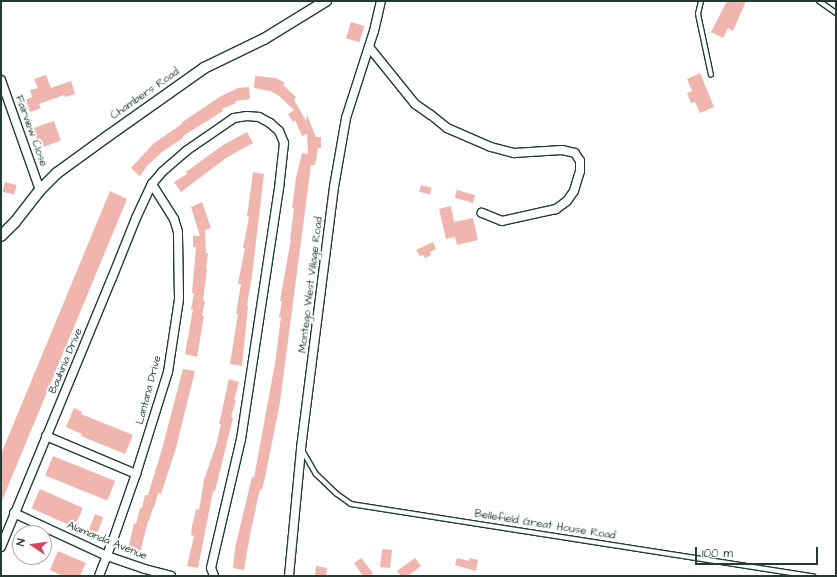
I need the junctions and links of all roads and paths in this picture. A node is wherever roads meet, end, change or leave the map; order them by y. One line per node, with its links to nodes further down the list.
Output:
1 (326, 1): 10 (street, Chambers Road)
2 (381, 1): 6 (street, Montego West Village Road)
3 (701, 1): 7 (lane)
4 (819, 1): 5 (lane)
5 (836, 13)
6 (369, 47): 11 (street); 14 (street, Montego West Village Road)
7 (711, 75)
8 (1, 80): 10 (street, Fairview Close)
9 (152, 184): 13 (street, Bauhinia Drive); 15 (street, Lantana Drive); 21 (street, Bauhinia Drive)
10 (40, 190): 12 (street, Chambers Road)
11 (482, 214)
12 (1, 236)
13 (46, 436): 15 (street); 16 (street, Bauhinia Drive)
14 (301, 448): 22 (street, Montego West Village Road); 23 (lane, Bellefield Great House Road)
15 (136, 474): 18 (street, Lantana Drive)
16 (14, 513): 17 (street, Bauhinia Drive); 18 (street, Alamanda Avenue)
17 (1, 547)
18 (107, 556): 19 (street, Lantana Drive); 20 (street, Alamanda Avenue)
19 (99, 576)
20 (171, 576)
21 (214, 576)
22 (289, 576)
23 (812, 576)

